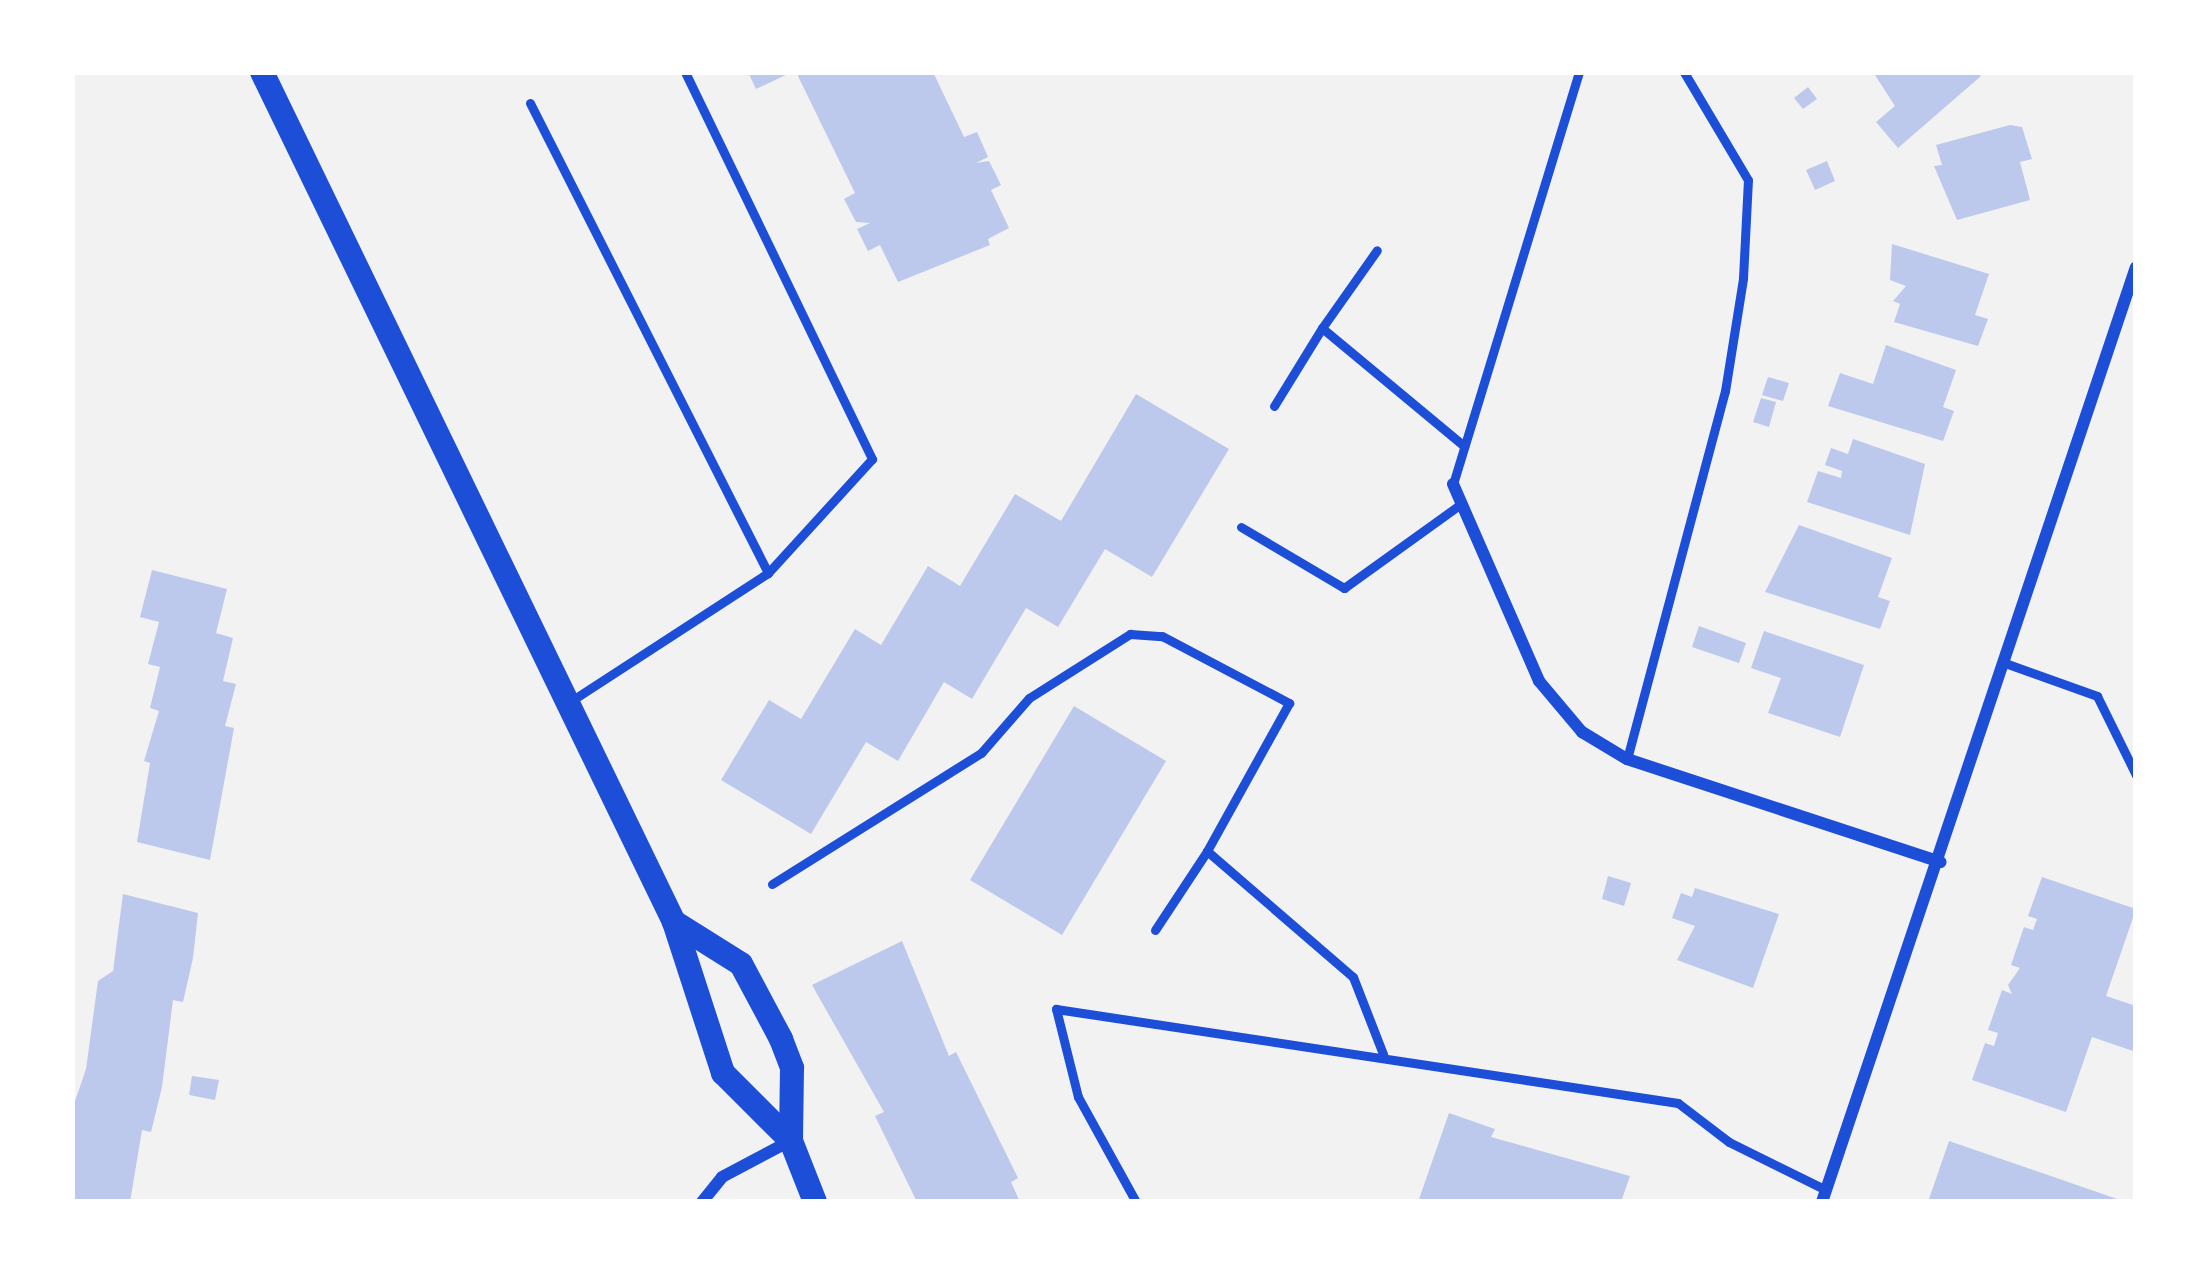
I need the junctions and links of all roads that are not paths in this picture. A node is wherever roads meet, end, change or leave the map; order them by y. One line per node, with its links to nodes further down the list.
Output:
1 (262, 72): 16 (main road)
2 (685, 72): 14 (lane)
3 (1579, 72): 10 (lane)
4 (1684, 72): 17 (lane)
5 (530, 103): 14 (lane)
6 (1377, 250): 8 (lane)
7 (2136, 267): 15 (street)
8 (1322, 328): 9 (lane); 10 (lane)
9 (1274, 406)
10 (1464, 446): 11 (lane)
11 (1453, 484): 12 (street)
12 (1461, 503): 13 (lane); 17 (street)
13 (1241, 527)
14 (768, 573): 16 (lane)
15 (2005, 663): 18 (lane); 20 (street)
16 (568, 703): 22 (main road)
17 (1627, 758): 20 (street)
18 (2136, 775)
19 (1207, 851): 21 (lane); 23 (lane); 24 (lane)
20 (1940, 862): 26 (street)
21 (772, 884)
22 (674, 922): 25 (main road); 25 (main road)
23 (1155, 930)
24 (1383, 1054): 26 (lane); 29 (lane)
25 (790, 1141): 27 (street); 28 (main road)
26 (1824, 1196)
27 (702, 1202)
28 (815, 1202)
29 (1136, 1202)

